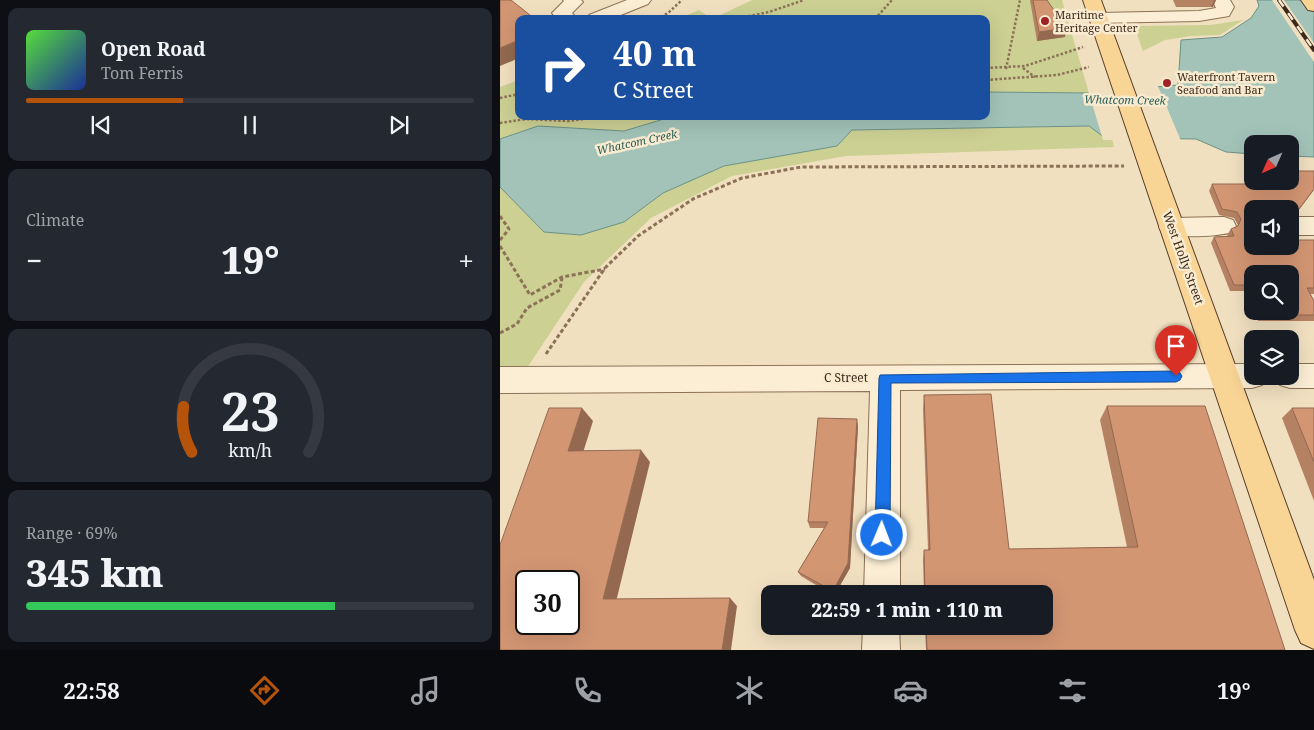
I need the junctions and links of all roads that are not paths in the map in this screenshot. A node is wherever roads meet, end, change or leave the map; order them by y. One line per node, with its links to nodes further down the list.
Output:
1 (572, 0): 7 (street)
2 (642, 0): 8 (street)
3 (1092, 0): 9 (main road, West Holly Street)
4 (1310, 0): 6 (main road)
5 (1222, 6): 9 (street)
6 (1314, 6)
7 (564, 15)
8 (605, 15)
9 (1098, 18): 13 (main road, West Holly Street)
10 (1224, 226): 13 (street)
11 (1299, 226): 12 (street)
12 (1314, 226)
13 (1172, 227): 14 (main road, West Holly Street)
14 (1238, 376): 17 (street, C Street); 20 (main road, West Holly Street)
15 (1299, 376): 16 (street)
16 (1314, 376)
17 (885, 378): 18 (street, C Street); 19 (street)
18 (514, 380)
19 (882, 585)
20 (1314, 630)
21 (881, 635): 22 (street)
22 (881, 650)

